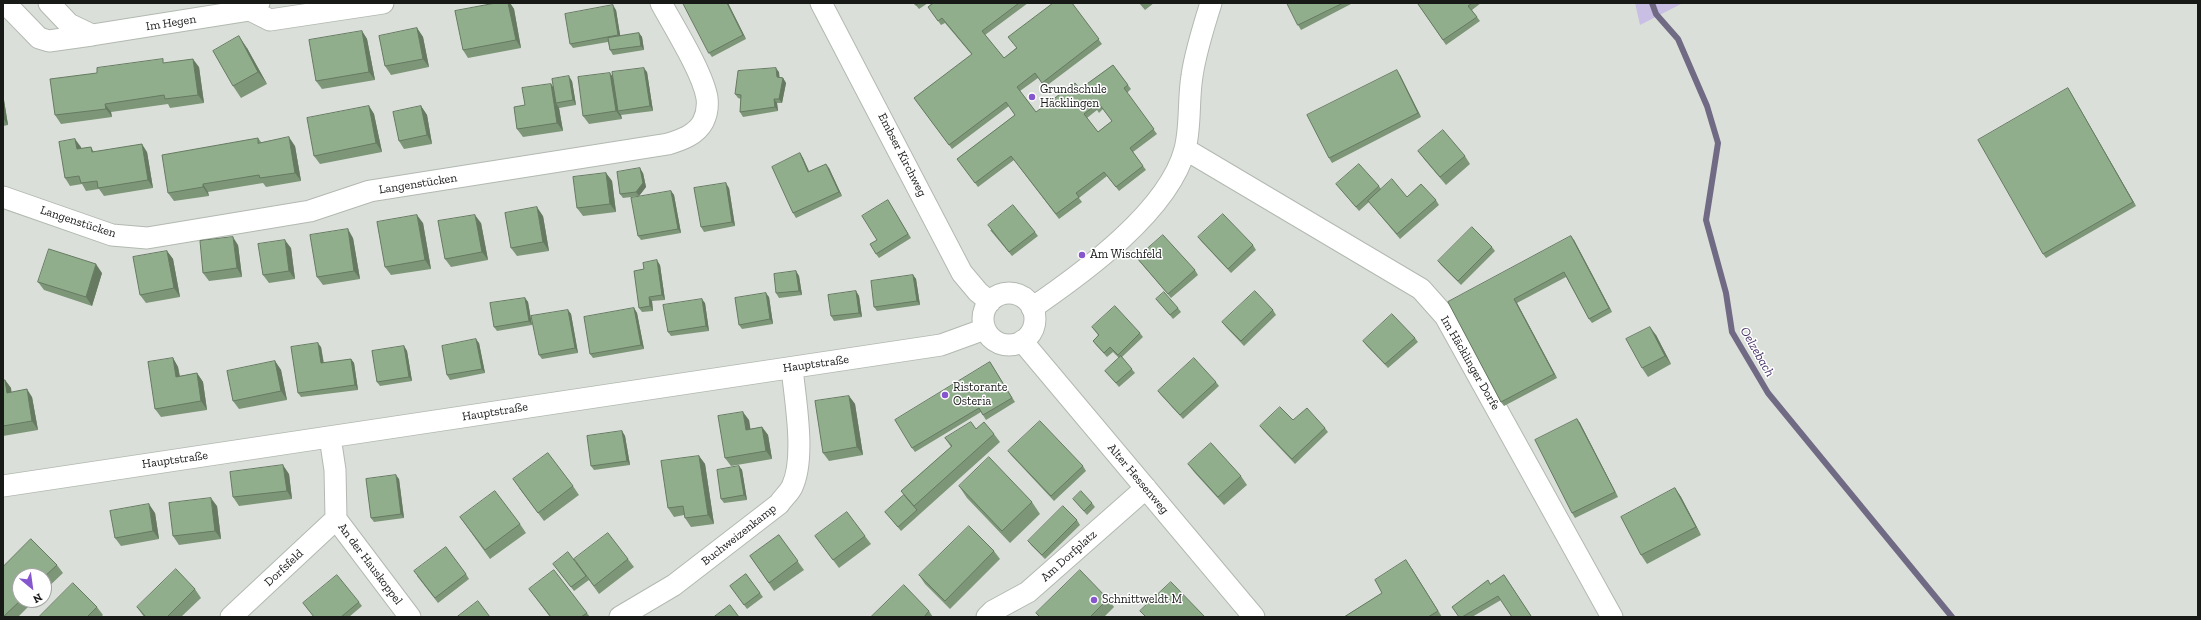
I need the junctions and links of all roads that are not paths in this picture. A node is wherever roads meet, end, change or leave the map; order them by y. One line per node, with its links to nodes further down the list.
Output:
1 (5, 3): 8 (street, Im Hegen)
2 (48, 3): 8 (street)
3 (383, 3): 7 (street, Im Hegen)
4 (661, 3): 10 (street, Langenstücken)
5 (821, 3): 11 (street, Embser Kirchweg)
6 (1211, 3): 9 (street)
7 (254, 7): 8 (street, Im Hegen)
8 (92, 35)
9 (1185, 149): 12 (street); 25 (street, Im Häcklinger Dorfe)
10 (3, 197)
11 (990, 302): 12 (street); 13 (street)
12 (1032, 308): 14 (street)
13 (985, 329): 14 (street); 15 (street, Hauptstraße)
14 (1022, 341): 18 (street, Alter Hessenweg)
15 (792, 368): 16 (street, Hauptstraße); 22 (street, Buchweizenkamp)
16 (330, 437): 17 (street, Hauptstraße); 19 (street, An der Hauskoppel)
17 (3, 486)
18 (1146, 488): 23 (street, Am Dorfplatz); 24 (street, Alter Hessenweg)
19 (336, 519): 20 (street, Dorfsfeld); 21 (street, An der Hauskoppel)
20 (244, 612)
21 (410, 617)
22 (620, 617)
23 (987, 617)
24 (1254, 617)
25 (1612, 617)

